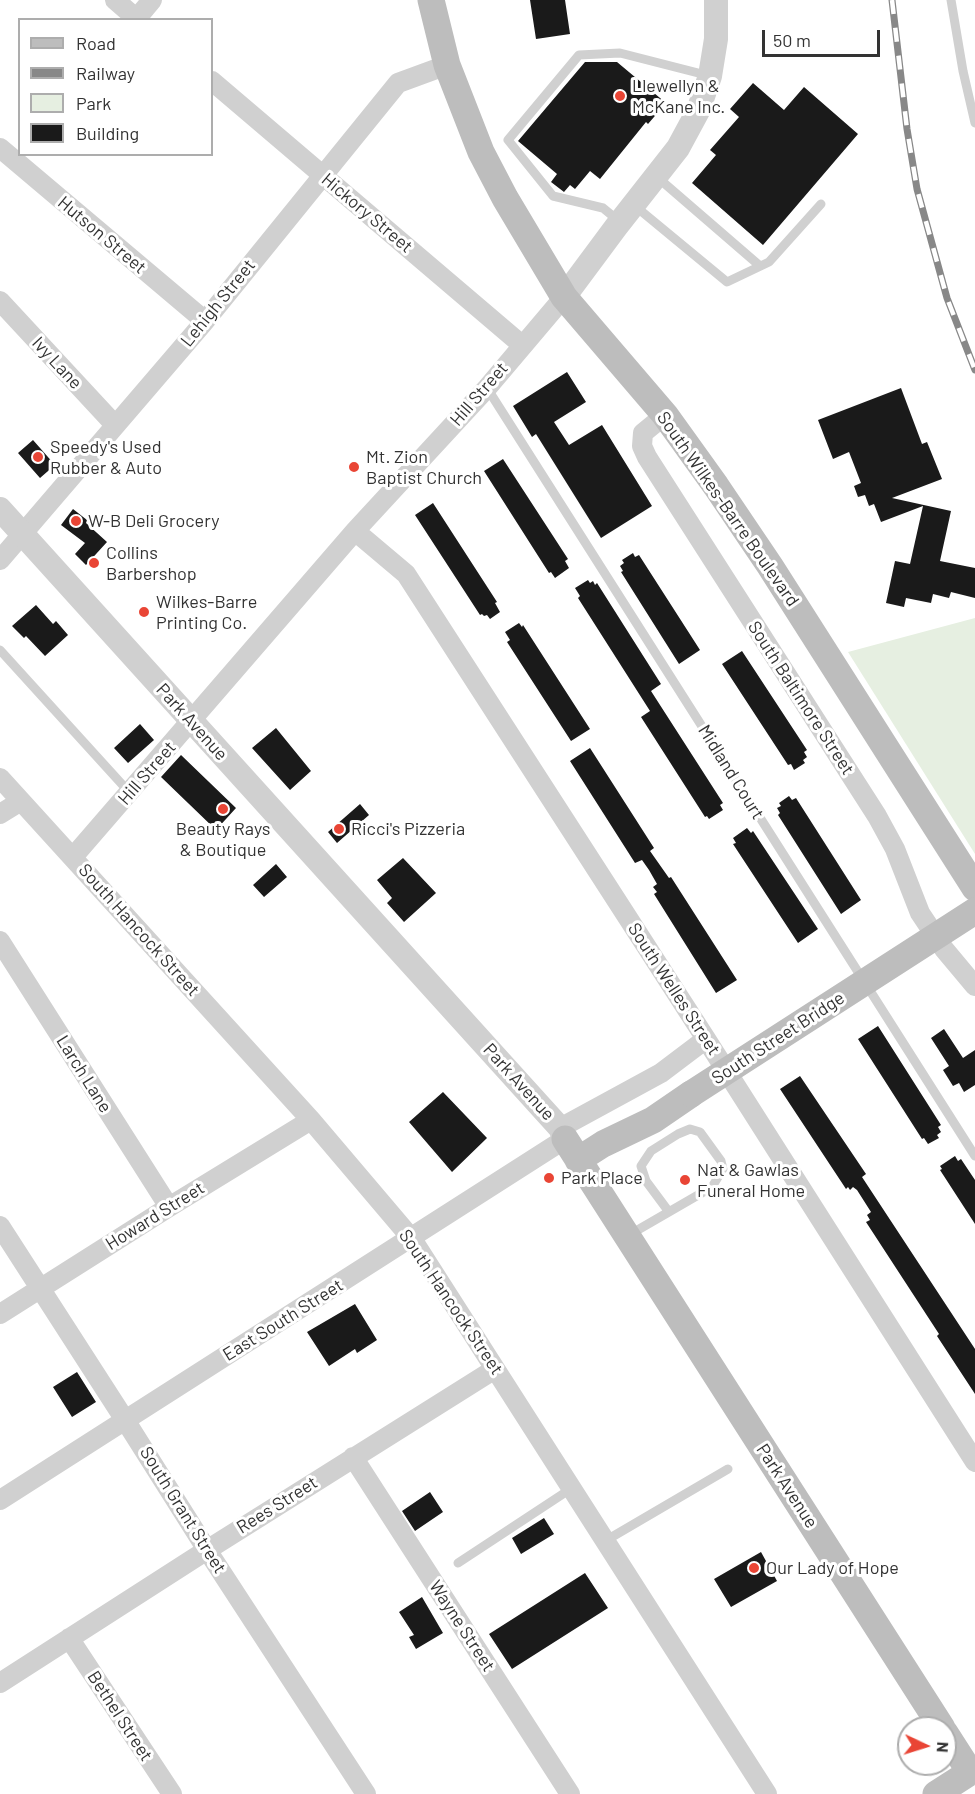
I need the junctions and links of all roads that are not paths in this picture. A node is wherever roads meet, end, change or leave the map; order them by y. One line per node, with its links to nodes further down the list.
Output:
1 (115, 0): 6 (street)
2 (152, 0): 7 (street)
3 (431, 0): 8 (main road, South Wilkes-Barre Boulevard)
4 (716, 0): 9 (street, Hill Street)
5 (951, 0): 11 (lane)
6 (137, 18)
7 (139, 18)
8 (447, 65): 13 (street, Lehigh Street); 18 (main road, South Wilkes-Barre Boulevard)
9 (710, 76): 14 (street, Hill Street); 16 (lane)
10 (213, 82): 13 (street, Hickory Street)
11 (975, 123)
12 (0, 148): 20 (street, Hutson Street)
13 (322, 175): 20 (street, Lehigh Street); 21 (street, Hickory Street)
14 (656, 176): 16 (street, Hill Street); 17 (lane)
15 (822, 204): 17 (lane)
16 (627, 213): 17 (lane); 18 (street, Hill Street)
17 (760, 266)
18 (564, 297): 21 (street, Hill Street); 23 (main road, South Wilkes-Barre Boulevard)
19 (0, 301): 24 (street, Ivy Lane)
20 (205, 321): 24 (street, Lehigh Street)
21 (522, 345): 22 (street, Hill Street)
22 (486, 388): 26 (street, Hill Street); 43 (lane, Midland Court)
23 (665, 415): 36 (main road, South Wilkes-Barre Boulevard); 39 (street, South Baltimore Street)
24 (115, 426): 27 (street, Lehigh Street)
25 (0, 509): 27 (street, Park Avenue)
26 (356, 531): 30 (street, Hill Street); 40 (street, South Welles Street)
27 (22, 533): 28 (street, Lehigh Street); 30 (street, Park Avenue)
28 (0, 560)
29 (0, 650): 32 (lane)
30 (191, 721): 32 (street, Hill Street); 42 (street, Park Avenue)
31 (0, 778): 33 (street, South Hancock Street)
32 (129, 792): 35 (street, Hill Street)
33 (21, 801): 34 (street); 35 (street, South Hancock Street)
34 (0, 814)
35 (73, 857): 41 (street, South Hancock Street)
36 (975, 888)
37 (975, 911): 42 (main road, South Street Bridge, bridge)
38 (0, 941): 44 (street, Larch Lane)
39 (975, 986)
40 (706, 1039): 42 (street, East South Street); 54 (street, South Welles Street)
41 (310, 1120): 44 (street, Howard Street); 48 (street, South Hancock Street)
42 (567, 1142): 47 (main road, Park Avenue); 48 (street, East South Street)
43 (975, 1156)
44 (169, 1207): 49 (street, Howard Street)
45 (669, 1212): 45 (lane); 47 (lane)
46 (0, 1226): 49 (street, South Grant Street)
47 (627, 1237): 63 (main road, Park Avenue)
48 (412, 1239): 51 (street, South Hancock Street); 52 (street, East South Street)
49 (40, 1289): 50 (street, Howard Street); 52 (street, South Grant Street)
50 (0, 1314)
51 (495, 1369): 53 (street, Rees Street); 56 (street, South Hancock Street)
52 (125, 1420): 57 (street, East South Street); 59 (street, South Grant Street)
53 (353, 1457): 59 (street, Rees Street); 68 (street, Wayne Street)
54 (975, 1462)
55 (729, 1469): 58 (lane)
56 (572, 1488): 58 (street, South Hancock Street); 60 (lane)
57 (0, 1500)
58 (605, 1541): 69 (street, South Hancock Street)
59 (207, 1550): 61 (street, Rees Street); 67 (street, South Grant Street)
60 (458, 1563)
61 (69, 1638): 62 (street, Rees Street); 66 (street, Bethel Street)
62 (0, 1683)
63 (934, 1716)
64 (957, 1749): 65 (main road)
65 (973, 1771): 70 (main road)
66 (172, 1794)
67 (366, 1794)
68 (570, 1794)
69 (767, 1794)
70 (936, 1794)

